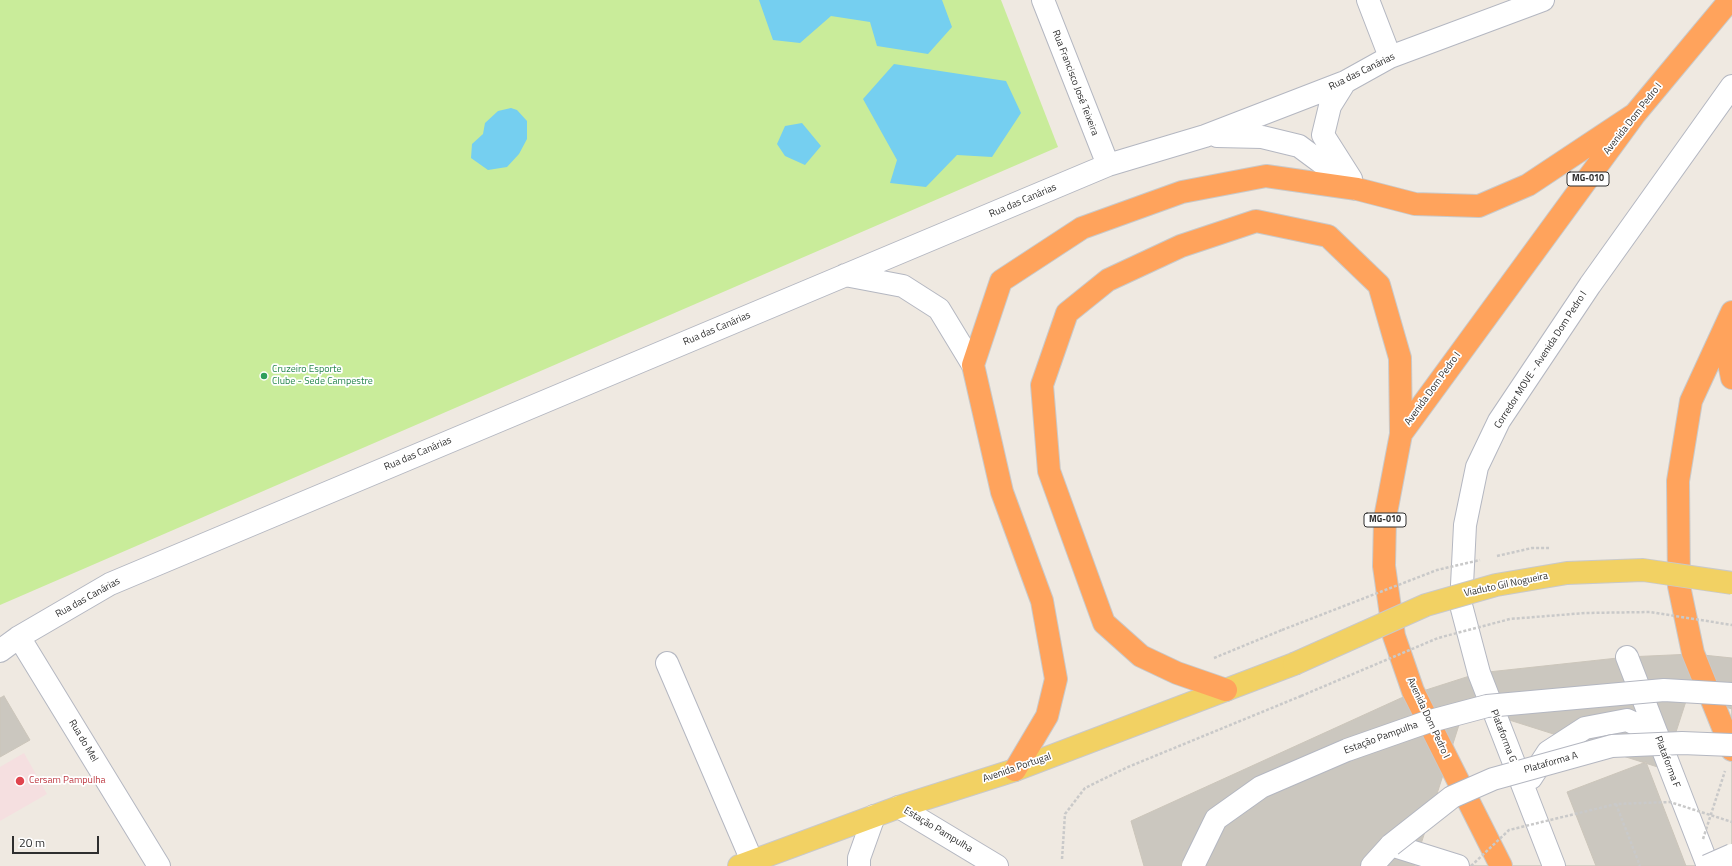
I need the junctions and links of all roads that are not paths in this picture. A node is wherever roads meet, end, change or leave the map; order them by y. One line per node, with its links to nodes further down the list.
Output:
1 (1043, 0): 10 (street, Rua Francisco José Teixeira)
2 (1368, 0): 5 (street)
3 (1543, 0): 5 (street, Rua das Canárias)
4 (1730, 0): 8 (highway, Avenida Dom Pedro I / MG-010)
5 (1390, 57): 6 (street, Rua das Canárias)
6 (1345, 82): 9 (street, Rua das Canárias); 11 (street)
7 (1732, 86): 24 (street, Corredor MOVE - Avenida Dom Pedro I)
8 (1636, 114): 11 (highway); 17 (highway, Avenida Dom Pedro I / MG-010)
9 (1205, 136): 10 (street, Rua das Canárias); 11 (street, Rua das Canárias)
10 (1108, 165): 12 (street, Rua das Canárias)
11 (1357, 189): 15 (highway)
12 (845, 275): 15 (street); 19 (street, Rua das Canárias)
13 (1732, 312): 29 (highway)
14 (1732, 343): 16 (highway)
15 (973, 365): 30 (highway)
16 (1732, 378)
17 (1401, 434): 25 (highway); 43 (highway, Avenida Dom Pedro I / MG-010)
18 (1732, 584): 23 (main road, Viaduto Gil Nogueira, bridge)
19 (19, 637): 20 (street, Rua das Canárias); 37 (street, Rua do Mel)
20 (0, 651)
21 (1627, 657): 27 (street, Plataforma F)
22 (667, 663): 36 (street)
23 (1294, 664): 25 (main road, Avenida Portugal)
24 (1479, 673): 31 (street, Plataforma G)
25 (1226, 690): 30 (main road, Avenida Portugal)
26 (1732, 694): 40 (street, Estação Pampulha, bridge)
27 (1657, 734): 31 (street); 45 (street, Plataforma F)
28 (1732, 745): 34 (street, Plataforma A, bridge)
29 (1730, 758)
30 (1015, 770): 32 (main road, Avenida Portugal)
31 (1524, 788): 44 (street, Plataforma G)
32 (899, 807): 33 (main road, Avenida Portugal); 39 (street, Estação Pampulha)
33 (874, 816): 36 (main road, Avenida Portugal); 38 (street)
34 (1391, 845): 41 (street); 42 (street)
35 (1732, 855): 45 (street, bridge)
36 (745, 864)
37 (159, 866)
38 (859, 866)
39 (997, 866)
40 (1193, 866)
41 (1372, 866)
42 (1458, 866)
43 (1501, 866)
44 (1554, 866)
45 (1708, 866)

